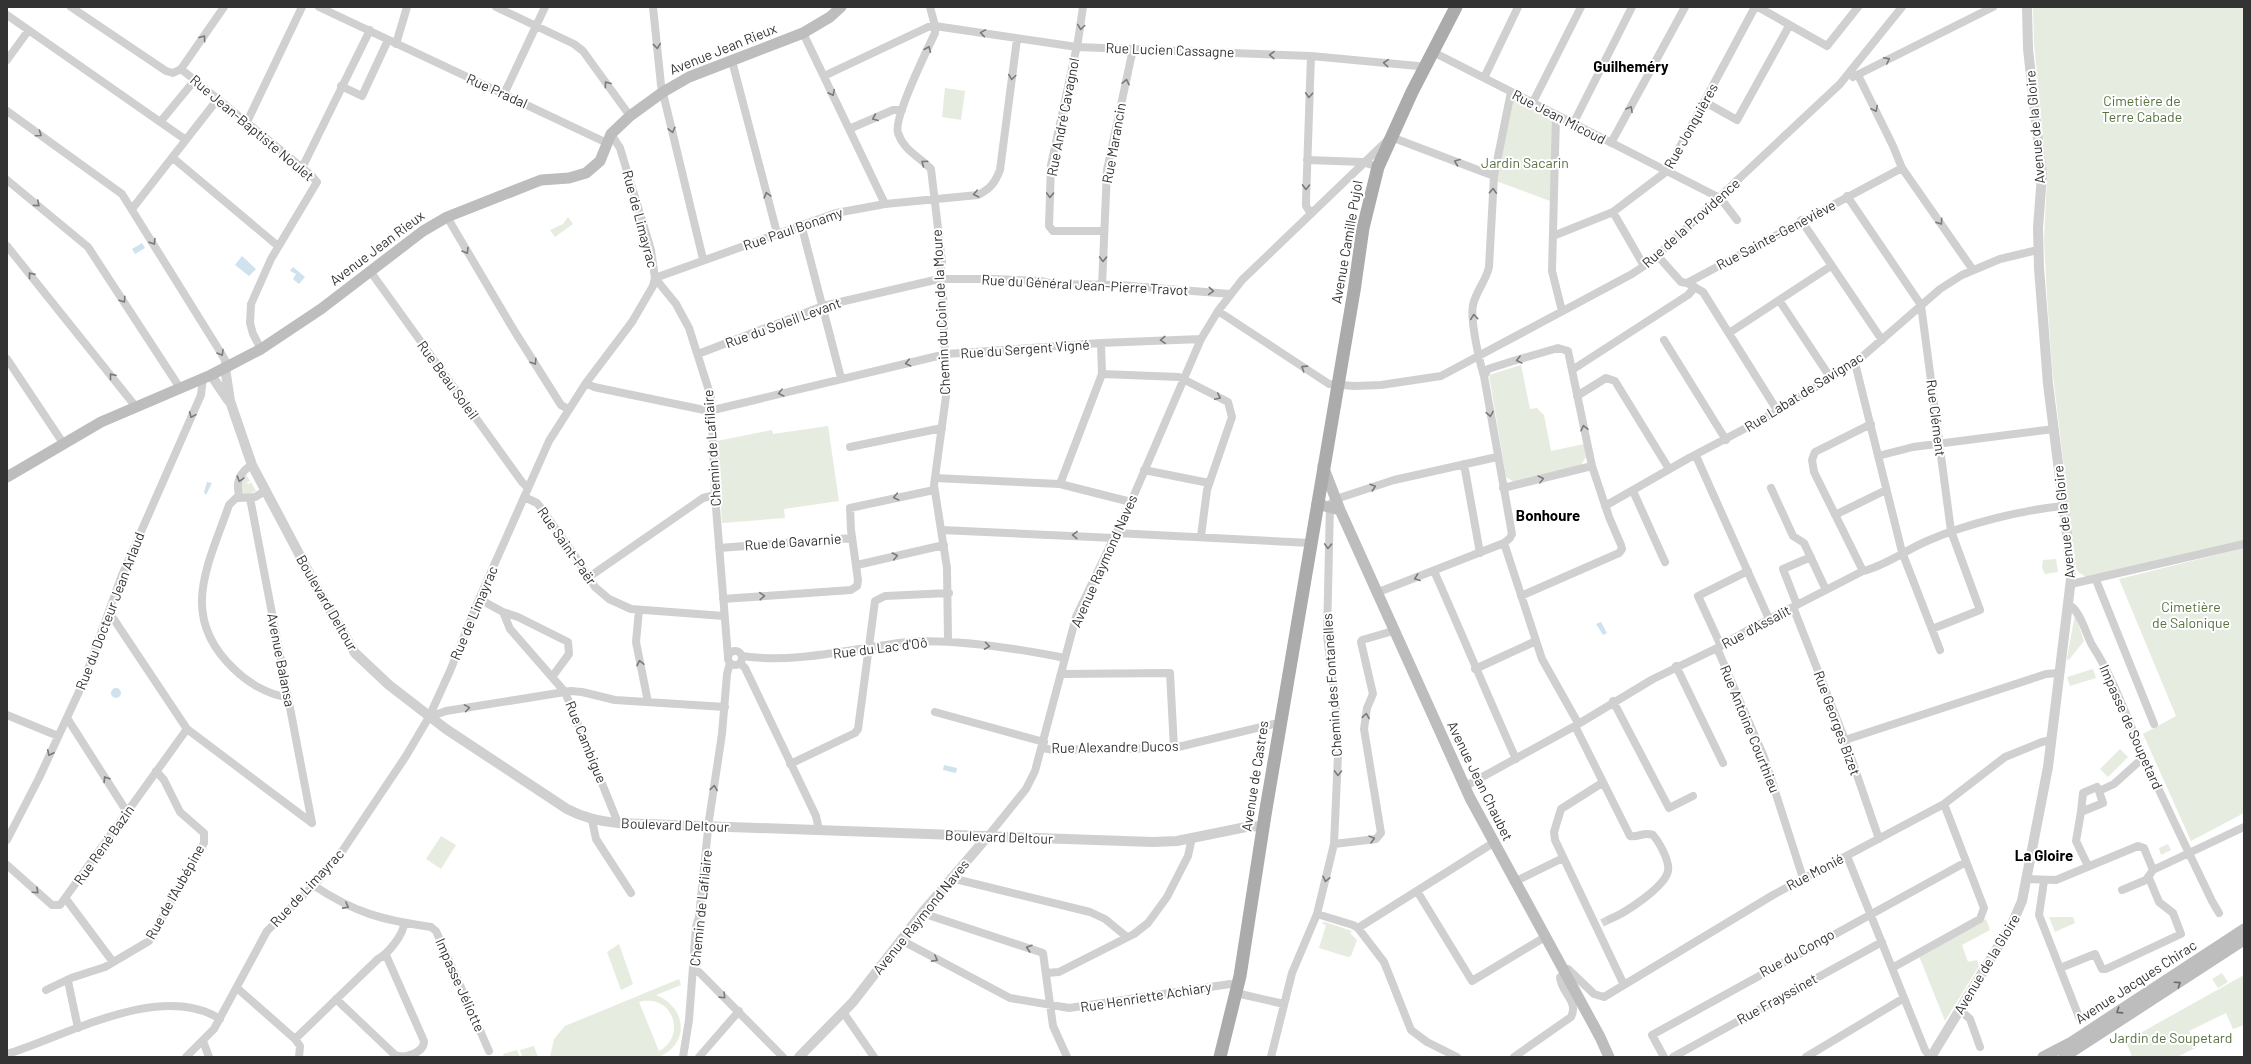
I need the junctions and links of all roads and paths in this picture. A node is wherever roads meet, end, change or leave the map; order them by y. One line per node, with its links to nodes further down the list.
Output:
1 (71, 7): 38 (street, Rue Jean-Baptiste Noulet)
2 (224, 7): 38 (street, one-way to 2)
3 (302, 7): 56 (street)
4 (319, 7): 26 (street, Rue Pradal)
5 (406, 7): 31 (street)
6 (496, 7): 23 (street)
7 (545, 7): 23 (street)
8 (653, 7): 45 (street, one-way to 45)
9 (841, 7): 28 (main road, Avenue Jean Rieux)
10 (930, 7): 24 (street)
11 (1084, 7): 32 (street, Rue André Cavagnol, one-way to 32)
12 (1456, 7): 34 (main road, Avenue Camille Pujol)
13 (1518, 7): 42 (street)
14 (1581, 7): 50 (street)
15 (1632, 7): 57 (street)
16 (1685, 7): 62 (street, Rue Jean Micoud, one-way to 16)
17 (1756, 7): 25 (street); 49 (street, Rue Jonquières)
18 (1858, 7): 25 (street)
19 (1902, 7): 40 (street, Rue de la Providence)
20 (1993, 7): 40 (street, one-way to 20)
21 (2027, 7): 88 (street, Avenue de la Gloire)
22 (7, 15): 27 (street)
23 (536, 26): 47 (street); 53 (street, one-way to 23)
24 (935, 26): 29 (street, Rue Lucien Cassagne, one-way to 24); 41 (street); 51 (street, Chemin du Coin de la Moure, one-way to 24)
25 (1789, 26): 49 (street)
26 (370, 30): 30 (street, Rue Pradal); 44 (street)
27 (28, 31): 36 (street); 55 (street)
28 (803, 33): 37 (main road, Avenue Jean Rieux); 41 (street)
29 (1018, 39): 32 (street, Rue Lucien Cassagne); 73 (street, Rue Paul Bonamy, one-way to 73)
30 (388, 40): 31 (street, Rue Pradal); 44 (street)
31 (396, 44): 47 (street, Rue Pradal)
32 (1077, 46): 33 (street, Rue Lucien Cassagne); 83 (street, Rue André Cavagnol, one-way to 83)
33 (1133, 49): 35 (street, Rue Lucien Cassagne, one-way to 33); 83 (street, Rue Marancin, one-way to 33)
34 (1433, 52): 39 (main road, Avenue Camille Pujol); 42 (street, Rue Jean Micoud)
35 (1311, 56): 39 (street, Rue Lucien Cassagne, one-way to 35); 64 (street, one-way to 64)
36 (7, 60)
37 (732, 61): 45 (main road, Avenue Jean Rieux); 84 (street, one-way to 37)
38 (181, 69): 43 (street, Rue Jean-Baptiste Noulet)
39 (1424, 69): 59 (main road, Avenue Camille Pujol)
40 (1855, 73): 68 (street, one-way to 68); 74 (street, Rue de la Providence)
41 (824, 76): 58 (street, one-way to 58)
42 (1484, 78): 46 (street, Rue Jean Micoud)
43 (194, 81): 48 (street, Rue Jean-Baptiste Noulet); 55 (street)
44 (341, 86): 67 (street)
45 (663, 92): 53 (main road, Avenue Jean Rieux); 90 (street, one-way to 90)
46 (1511, 92): 50 (street, Rue Jean Micoud); 70 (street)
47 (504, 94): 60 (street, Rue Pradal)
48 (217, 100): 56 (street, Rue Jean-Baptiste Noulet); 61 (street)
49 (1705, 102): 69 (street, Rue Jonquières)
50 (1532, 104): 54 (street, Rue Jean Micoud)
51 (902, 110): 58 (street, one-way to 58); 73 (street, Chemin du Coin de la Moure, one-way to 51)
52 (7, 111): 76 (street, one-way to 76)
53 (630, 116): 60 (main road, Avenue Jean Rieux)
54 (1556, 116): 57 (street, Rue Jean Micoud); 85 (street)
55 (160, 121): 61 (street)
56 (246, 124): 67 (street, Rue Jean-Baptiste Noulet)
57 (1572, 124): 62 (street, Rue Jean Micoud)
58 (849, 128): 75 (street)
59 (1391, 137): 65 (street, Avenue Raymond Naves); 66 (main road, Avenue Camille Pujol); 70 (street, one-way to 59)
60 (609, 138): 79 (main road, Avenue Jean Rieux); 95 (street, Rue de Limayrac)
61 (186, 140): 63 (street)
62 (1611, 143): 69 (street)
63 (173, 158): 76 (street); 87 (street)
64 (1307, 160): 65 (street); 78 (street, one-way to 78)
65 (1363, 162): 66 (street); 78 (street, Avenue Raymond Naves)
66 (1378, 167): 126 (main road, Avenue Camille Pujol)
67 (302, 168): 87 (street, Rue Jean-Baptiste Noulet)
68 (1902, 168): 72 (street, Rue Sainte-Geneviève); 93 (street, one-way to 93)
69 (1667, 171): 74 (street); 77 (street, Rue Jonquières)
70 (1494, 176): 114 (street, one-way to 70)
71 (7, 180): 127 (street, one-way to 127)
72 (1847, 196): 81 (street, Rue Sainte-Geneviève); 102 (street)
73 (935, 198): 75 (street, Rue Paul Bonamy); 96 (street, Chemin du Coin de la Moure)
74 (1718, 198): 80 (street); 89 (street, Rue de la Providence)
75 (885, 204): 82 (street, Rue Paul Bonamy)
76 (132, 209): 117 (street, one-way to 117)
77 (1613, 212): 85 (street, Rue Jonquières); 91 (street)
78 (1311, 214): 100 (street, Avenue Raymond Naves)
79 (447, 217): 94 (main road, Avenue Jean Rieux); 131 (street, one-way to 131)
80 (1737, 220)
81 (1801, 220): 92 (street); 97 (street, Rue Sainte-Geneviève)
82 (801, 224): 84 (street, Rue Paul Bonamy); 103 (street)
83 (1104, 231): 98 (street, Rue Marancin, one-way to 98)
84 (777, 232): 90 (street, Rue Paul Bonamy)
85 (1553, 236): 104 (street)
86 (7, 246): 130 (street, one-way to 86)
87 (278, 246): 111 (street, Rue Jean-Baptiste Noulet)
88 (2038, 250): 93 (street, Rue Labat de Savignac); 136 (street, Avenue de la Gloire)
89 (1657, 255): 91 (street, Rue de la Providence); 97 (street)
90 (704, 259): 95 (street, Rue Paul Bonamy)
91 (1644, 266): 104 (street, Rue de la Providence)
92 (1831, 266): 101 (street); 109 (street)
93 (1973, 270): 102 (street, Rue Labat de Savignac)
94 (370, 271): 111 (main road, Avenue Jean Rieux); 153 (street, Rue Beau Soleil)
95 (655, 278): 112 (street, Chemin de Lafilaire); 125 (street, Rue de Limayrac)
96 (939, 279): 98 (street, Rue du Général Jean-Pierre Travot); 103 (street, Rue du Soleil Levant); 113 (street, Chemin du Coin de la Moure)
97 (1687, 283): 99 (street)
98 (1102, 286): 100 (street, Rue du Général Jean-Pierre Travot, one-way to 100)
99 (1695, 287): 106 (street); 118 (street)
100 (1230, 294): 105 (street, Avenue Raymond Naves)
101 (1779, 300): 106 (street); 122 (street)
102 (1921, 305): 109 (street, Rue Labat de Savignac); 139 (street, Rue Clément)
103 (823, 306): 112 (street, Rue du Soleil Levant); 123 (street)
104 (1562, 311): 114 (street, Rue de la Providence)
105 (1218, 312): 107 (street, Avenue Raymond Naves); 126 (street, one-way to 105)
106 (1729, 333): 132 (street)
107 (1201, 340): 110 (street, Rue du Sergent Vigné, one-way to 110); 124 (street, Avenue Raymond Naves)
108 (1664, 340): 137 (street)
109 (1882, 340): 116 (street, Rue Labat de Savignac)
110 (1101, 343): 113 (street, Rue du Sergent Vigné); 119 (street)
111 (261, 349): 117 (main road, Avenue Jean Rieux)
112 (698, 354): 133 (street, Chemin de Lafilaire)
113 (946, 354): 123 (street, Rue du Sergent Vigné, one-way to 123); 135 (street, Chemin du Coin de la Moure)
114 (1478, 356): 121 (street); 126 (street, Rue de la Providence)
115 (7, 359): 138 (street)
116 (1855, 363): 122 (street, Rue Labat de Savignac); 134 (street)
117 (225, 368): 120 (main road, Avenue Jean Rieux); 129 (street, Boulevard Deltour)
118 (1572, 370): 121 (street, one-way to 121); 128 (street)
119 (1102, 374): 124 (street); 151 (street)
120 (207, 376): 127 (main road, Avenue Jean Rieux); 129 (street, Boulevard Deltour); 199 (street, Rue du Docteur Jean Arlaud, one-way to 199)
121 (1484, 376): 143 (street, one-way to 143)
122 (1830, 377): 132 (street, Rue Labat de Savignac)
123 (841, 378): 133 (street, Rue du Sergent Vigné, one-way to 133)
124 (1183, 380): 148 (street, Avenue Raymond Naves); 152 (street, one-way to 152)
125 (586, 382): 131 (street, Rue de Limayrac); 133 (street)
126 (1338, 386): 164 (main road, Avenue Camille Pujol)
127 (180, 388): 130 (main road, Avenue Jean Rieux)
128 (1577, 396): 146 (street, one-way to 128); 147 (street)
129 (230, 401): 145 (street, Boulevard Deltour)
130 (136, 407): 138 (main road, Avenue Jean Rieux)
131 (568, 409): 153 (street, Rue de Limayrac)
132 (1777, 410): 137 (street, Rue Labat de Savignac)
133 (712, 411): 160 (street, Chemin de Lafilaire)
134 (1871, 424): 142 (street); 168 (street)
135 (942, 428): 140 (street); 150 (street, Chemin du Coin de la Moure)
136 (2054, 428): 139 (street); 167 (street, Avenue de la Gloire)
137 (1726, 440): 141 (street, Rue Labat de Savignac)
138 (63, 443): 149 (main road, Avenue Jean Rieux)
139 (1939, 444): 142 (street); 170 (street, Rue Clément)
140 (850, 447)
141 (1696, 456): 147 (street, Rue Labat de Savignac); 185 (street)
142 (1878, 456): 157 (street)
143 (1497, 457): 144 (street); 154 (street)
144 (1464, 464): 164 (street, one-way to 144); 180 (street)
145 (252, 465): 158 (street, Boulevard Deltour); 162 (street, one-way to 162)
146 (1592, 466): 154 (street, one-way to 146); 166 (street)
147 (1669, 469): 159 (street, Rue Labat de Savignac)
148 (1144, 470): 152 (street); 165 (street, Avenue Raymond Naves)
149 (7, 476)
150 (935, 478): 151 (street); 156 (street, Chemin du Coin de la Moure)
151 (1060, 484): 165 (street)
152 (1209, 484): 172 (street)
153 (528, 488): 161 (street, Rue de Limayrac)
154 (1503, 488): 174 (street)
155 (1771, 488): 181 (street)
156 (934, 490): 169 (street, Chemin du Coin de la Moure); 173 (street, one-way to 173)
157 (1886, 490): 168 (street); 179 (street)
158 (265, 491): 163 (street); 228 (street, Boulevard Deltour)
159 (1633, 491): 166 (street, Rue Labat de Savignac); 182 (street)
160 (715, 495): 178 (street, Chemin de Lafilaire); 187 (street)
161 (524, 497): 187 (street, Rue Saint-Paër); 195 (street, Rue de Limayrac)
162 (240, 498): 163 (street); 222 (street)
163 (250, 498): 222 (street, Avenue Balansa)
164 (1327, 501): 175 (main road, Avenue de Castres); 192 (main road, Avenue Jean Chaubet); 262 (street, Chemin des Fontanelles, one-way to 262)
165 (1131, 502): 171 (street, Avenue Raymond Naves)
166 (1605, 506): 193 (street)
167 (2064, 506): 170 (street, Rue d'Assalit); 189 (street, Avenue de la Gloire)
168 (1836, 515): 186 (street)
169 (941, 530): 171 (street, one-way to 169); 177 (street, Chemin du Coin de la Moure)
170 (1951, 531): 179 (street, Rue d'Assalit); 203 (street, Rue Clément)
171 (1115, 536): 172 (street); 212 (street, Avenue Raymond Naves)
172 (1201, 536): 175 (street)
173 (852, 538): 178 (street, Rue de Gavarnie); 183 (street, Rue de Gavarnie)
174 (1504, 542): 180 (street); 193 (street)
175 (1311, 543): 231 (main road, Avenue de Castres)
176 (2244, 544): 188 (street)
177 (944, 545): 183 (street, one-way to 177); 191 (street, Chemin du Coin de la Moure)
178 (719, 548): 194 (street, Chemin de Lafilaire)
179 (1902, 552): 186 (street, Rue d'Assalit); 203 (street)
180 (1480, 553): 184 (street)
181 (1811, 557): 190 (street); 197 (street, Rue Georges Bizet)
182 (1665, 562)
183 (857, 565): 194 (street, Rue de Gavarnie, one-way to 183)
184 (1434, 571): 192 (street, one-way to 192); 216 (street)
185 (1748, 571): 202 (street); 208 (street, Rue Antoine Courthieu)
186 (1863, 571): 190 (street, Rue d'Assalit)
187 (589, 577): 198 (street, Rue Saint-Paër)
188 (2096, 580): 189 (street); 230 (street)
189 (2071, 584): 196 (street, Avenue de la Gloire)
190 (1826, 590): 197 (street, Rue d'Assalit)
191 (949, 593): 206 (street, Chemin du Coin de la Moure); 209 (street)
192 (1376, 593): 204 (main road, Avenue Jean Chaubet)
193 (1521, 596): 207 (street)
194 (723, 599): 201 (street, Chemin de Lafilaire)
195 (479, 600): 200 (street); 228 (street, Rue de Limayrac)
196 (2068, 605): 217 (street, Avenue de la Gloire); 239 (street, Impasse de Soupetard)
197 (1795, 606): 202 (street, Rue d'Assalit); 235 (street, Rue Georges Bizet)
198 (639, 610): 201 (street, Rue Saint-Paër); 224 (street, one-way to 198)
199 (109, 612): 229 (street, Rue du Docteur Jean Arlaud); 233 (street)
200 (503, 612): 220 (street, Rue Cambigue); 220 (street)
201 (724, 616): 205 (street, Chemin de Lafilaire)
202 (1769, 619): 208 (street, Rue d'Assalit)
203 (1932, 629): 210 (street)
204 (1393, 631): 245 (main road, Avenue Jean Chaubet); 262 (street, one-way to 204)
205 (726, 632): 211 (street, Chemin de Lafilaire); 214 (street, Chemin de Lafilaire)
206 (948, 641): 209 (street, Rue du Lac d'Oô); 212 (street, Rue du Lac d'Oô, one-way to 212)
207 (1536, 641): 216 (street); 232 (street)
208 (1719, 647): 215 (street, Rue d'Assalit); 271 (street, Rue Antoine Courthieu)
209 (868, 648): 213 (street, Rue du Lac d'Oô); 242 (street)
210 (1940, 650)
211 (739, 657): 213 (street, Rue du Lac d'Oô); 214 (street); 214 (street); 218 (street, Chemin de Lafilaire)
212 (1065, 658): 219 (street, Avenue Raymond Naves)
213 (754, 659): 218 (street)
214 (729, 660): 225 (street, Chemin de Lafilaire)
215 (1676, 666): 223 (street, Rue d'Assalit); 241 (street)
216 (1475, 668): 240 (street)
217 (2058, 673): 235 (street); 236 (street, Avenue de la Gloire)
218 (748, 674): 242 (street, Chemin de Lafilaire)
219 (1061, 674): 237 (street, Avenue Raymond Naves); 238 (street)
220 (552, 676): 221 (street, Rue Cambigue)
221 (565, 692): 224 (street); 228 (street, one-way to 221); 252 (street, Rue Cambigue)
222 (287, 697): 233 (street, Avenue Balansa)
223 (1613, 701): 232 (street, Rue d'Assalit); 247 (street)
224 (648, 702): 225 (street)
225 (725, 707): 253 (street, Chemin de Lafilaire, one-way to 225)
226 (935, 712): 237 (street, Rue Alexandre Ducos)
227 (7, 715): 234 (street)
228 (429, 717): 251 (street, Boulevard Deltour); 275 (street, Rue de Limayrac)
229 (67, 718): 234 (street, Rue du Docteur Jean Arlaud); 249 (street, one-way to 229)
230 (2154, 724)
231 (1280, 725): 238 (street, Rue Alexandre Ducos); 254 (main road, Avenue de Castres)
232 (1576, 725): 240 (street, Rue d'Assalit); 244 (street)
233 (187, 729): 243 (street, Rue René Bazin)
234 (58, 736): 260 (street, Rue du Docteur Jean Arlaud, one-way to 260)
235 (1845, 740): 259 (street, Rue Georges Bizet)
236 (2051, 740): 248 (street, Rue Monié); 273 (street, Avenue de la Gloire)
237 (1044, 745): 238 (street, Rue Alexandre Ducos); 257 (street, Avenue Raymond Naves)
238 (1174, 748)
239 (2144, 757): 246 (street); 263 (street, Impasse de Soupetard)
240 (1516, 759): 245 (street, Rue d'Assalit)
241 (1723, 763)
242 (790, 764): 256 (street, Chemin de Lafilaire)
243 (156, 771): 249 (street, Rue René Bazin); 295 (street, Rue de l'Aubépine)
244 (1602, 783): 265 (street); 286 (street)
245 (1464, 787): 261 (main road, Avenue Jean Chaubet)
246 (2099, 792): 250 (street); 250 (street)
247 (1693, 796)
248 (1944, 804): 259 (street, Rue Monié); 266 (street)
249 (127, 812): 280 (street, Rue René Bazin)
250 (2081, 812): 268 (street)
251 (592, 820): 252 (street, Boulevard Deltour); 279 (street)
252 (618, 823): 253 (street, Boulevard Deltour)
253 (708, 826): 256 (street, Boulevard Deltour); 298 (street, Chemin de Lafilaire)
254 (1263, 827): 258 (street, Boulevard Deltour); 305 (main road, Avenue de Castres)
255 (2244, 827): 263 (street)
256 (819, 830): 257 (street, Boulevard Deltour)
257 (988, 836): 258 (street, Boulevard Deltour); 270 (street, Avenue Raymond Naves)
258 (1192, 838): 289 (street)
259 (1879, 839): 264 (street, Rue Monié)
260 (7, 840)
261 (1493, 843): 276 (main road, Avenue Jean Chaubet); 278 (street)
262 (1334, 844): 284 (street, Chemin des Fontanelles, one-way to 284)
263 (2189, 854): 269 (street); 283 (street, Impasse de Soupetard)
264 (1847, 856): 271 (street, Rue Monié); 282 (street)
265 (1564, 860): 276 (street); 286 (street)
266 (1966, 862): 282 (street, Rue du Congo); 296 (street)
267 (7, 865): 280 (street, Rue René Bazin, one-way to 280)
268 (2088, 866): 269 (street); 274 (street)
269 (2153, 870): 272 (street)
270 (951, 878): 281 (street, Avenue Raymond Naves); 289 (street)
271 (1803, 878): 303 (street, Rue Monié)
272 (2149, 878): 277 (street); 297 (street)
273 (2026, 879): 274 (street); 311 (street, Avenue de la Gloire)
274 (2044, 881): 297 (street)
275 (313, 885): 285 (street, Impasse Jéliotte, one-way to 285); 304 (street, Rue de Limayrac)
276 (1516, 885): 290 (main road, Avenue Jean Chaubet)
277 (2122, 890)
278 (1417, 891): 287 (street); 290 (street)
279 (631, 893)
280 (66, 899): 295 (street)
281 (922, 913): 291 (street, Avenue Raymond Naves); 300 (street, one-way to 281)
282 (1871, 913): 293 (street); 336 (street, Rue du Congo)
283 (2219, 913)
284 (1317, 914): 287 (street); 309 (street, Chemin des Fontanelles)
285 (404, 923): 294 (street); 320 (street, Impasse Jéliotte)
286 (1603, 923): 303 (street)
287 (1358, 928): 333 (street)
288 (2244, 929): 340 (main road, Avenue Jacques Chirac, one-way to 340)
289 (1126, 937): 300 (street)
290 (1545, 937): 299 (main road, Avenue Jean Chaubet)
291 (901, 940): 310 (street, Rue Henriette Achiary, one-way to 310); 313 (street, Avenue Raymond Naves)
292 (2244, 940): 341 (main road, Avenue Jacques Chirac, one-way to 292)
293 (1882, 942): 296 (street); 337 (street, Rue Frayssinet)
294 (386, 955): 308 (street); 308 (street)
295 (113, 962): 301 (street, Rue de l'Aubépine)
296 (1892, 968): 307 (street)
297 (2060, 968): 314 (street)
298 (694, 970): 312 (street, one-way to 312); 325 (street, Chemin de Lafilaire)
299 (1565, 971): 302 (main road, Avenue Jean Chaubet); 334 (street)
300 (1046, 973): 310 (street)
301 (68, 981): 306 (street, Rue de l'Aubépine); 316 (street)
302 (1577, 984): 303 (street, Rue Monié); 335 (main road, Avenue Jean Chaubet)
303 (1624, 985)
304 (237, 988): 315 (street, Rue de Limayrac); 317 (street)
305 (1237, 989): 309 (street, Rue Henriette Achiary); 310 (street, Rue Henriette Achiary); 331 (main road, Avenue de Castres)
306 (46, 990)
307 (1904, 998): 338 (street); 339 (street)
308 (336, 999): 317 (street)
309 (1284, 1004): 332 (street, Chemin des Fontanelles)
310 (1050, 1005): 330 (street)
311 (1960, 1010): 319 (street); 339 (street, Avenue de la Gloire)
312 (738, 1011): 326 (street); 327 (street)
313 (843, 1012): 328 (street, Avenue Raymond Naves); 329 (street)
314 (2079, 1017)
315 (220, 1019): 316 (street); 318 (street, Rue de Limayrac)
316 (78, 1028): 321 (street)
317 (295, 1039): 324 (street)
318 (203, 1041): 322 (street, Rue de Limayrac); 323 (street)
319 (1980, 1047)
320 (489, 1051)
321 (7, 1054)
322 (186, 1057)
323 (209, 1057)
324 (299, 1057)
325 (683, 1057)
326 (699, 1057)
327 (783, 1057)
328 (799, 1057)
329 (874, 1057)
330 (1067, 1057)
331 (1220, 1057)
332 (1271, 1057)
333 (1457, 1057)
334 (1514, 1057)
335 (1609, 1057)
336 (1664, 1057)
337 (1673, 1057)
338 (1806, 1057)
339 (1930, 1057)
340 (2042, 1057)
341 (2064, 1057)

